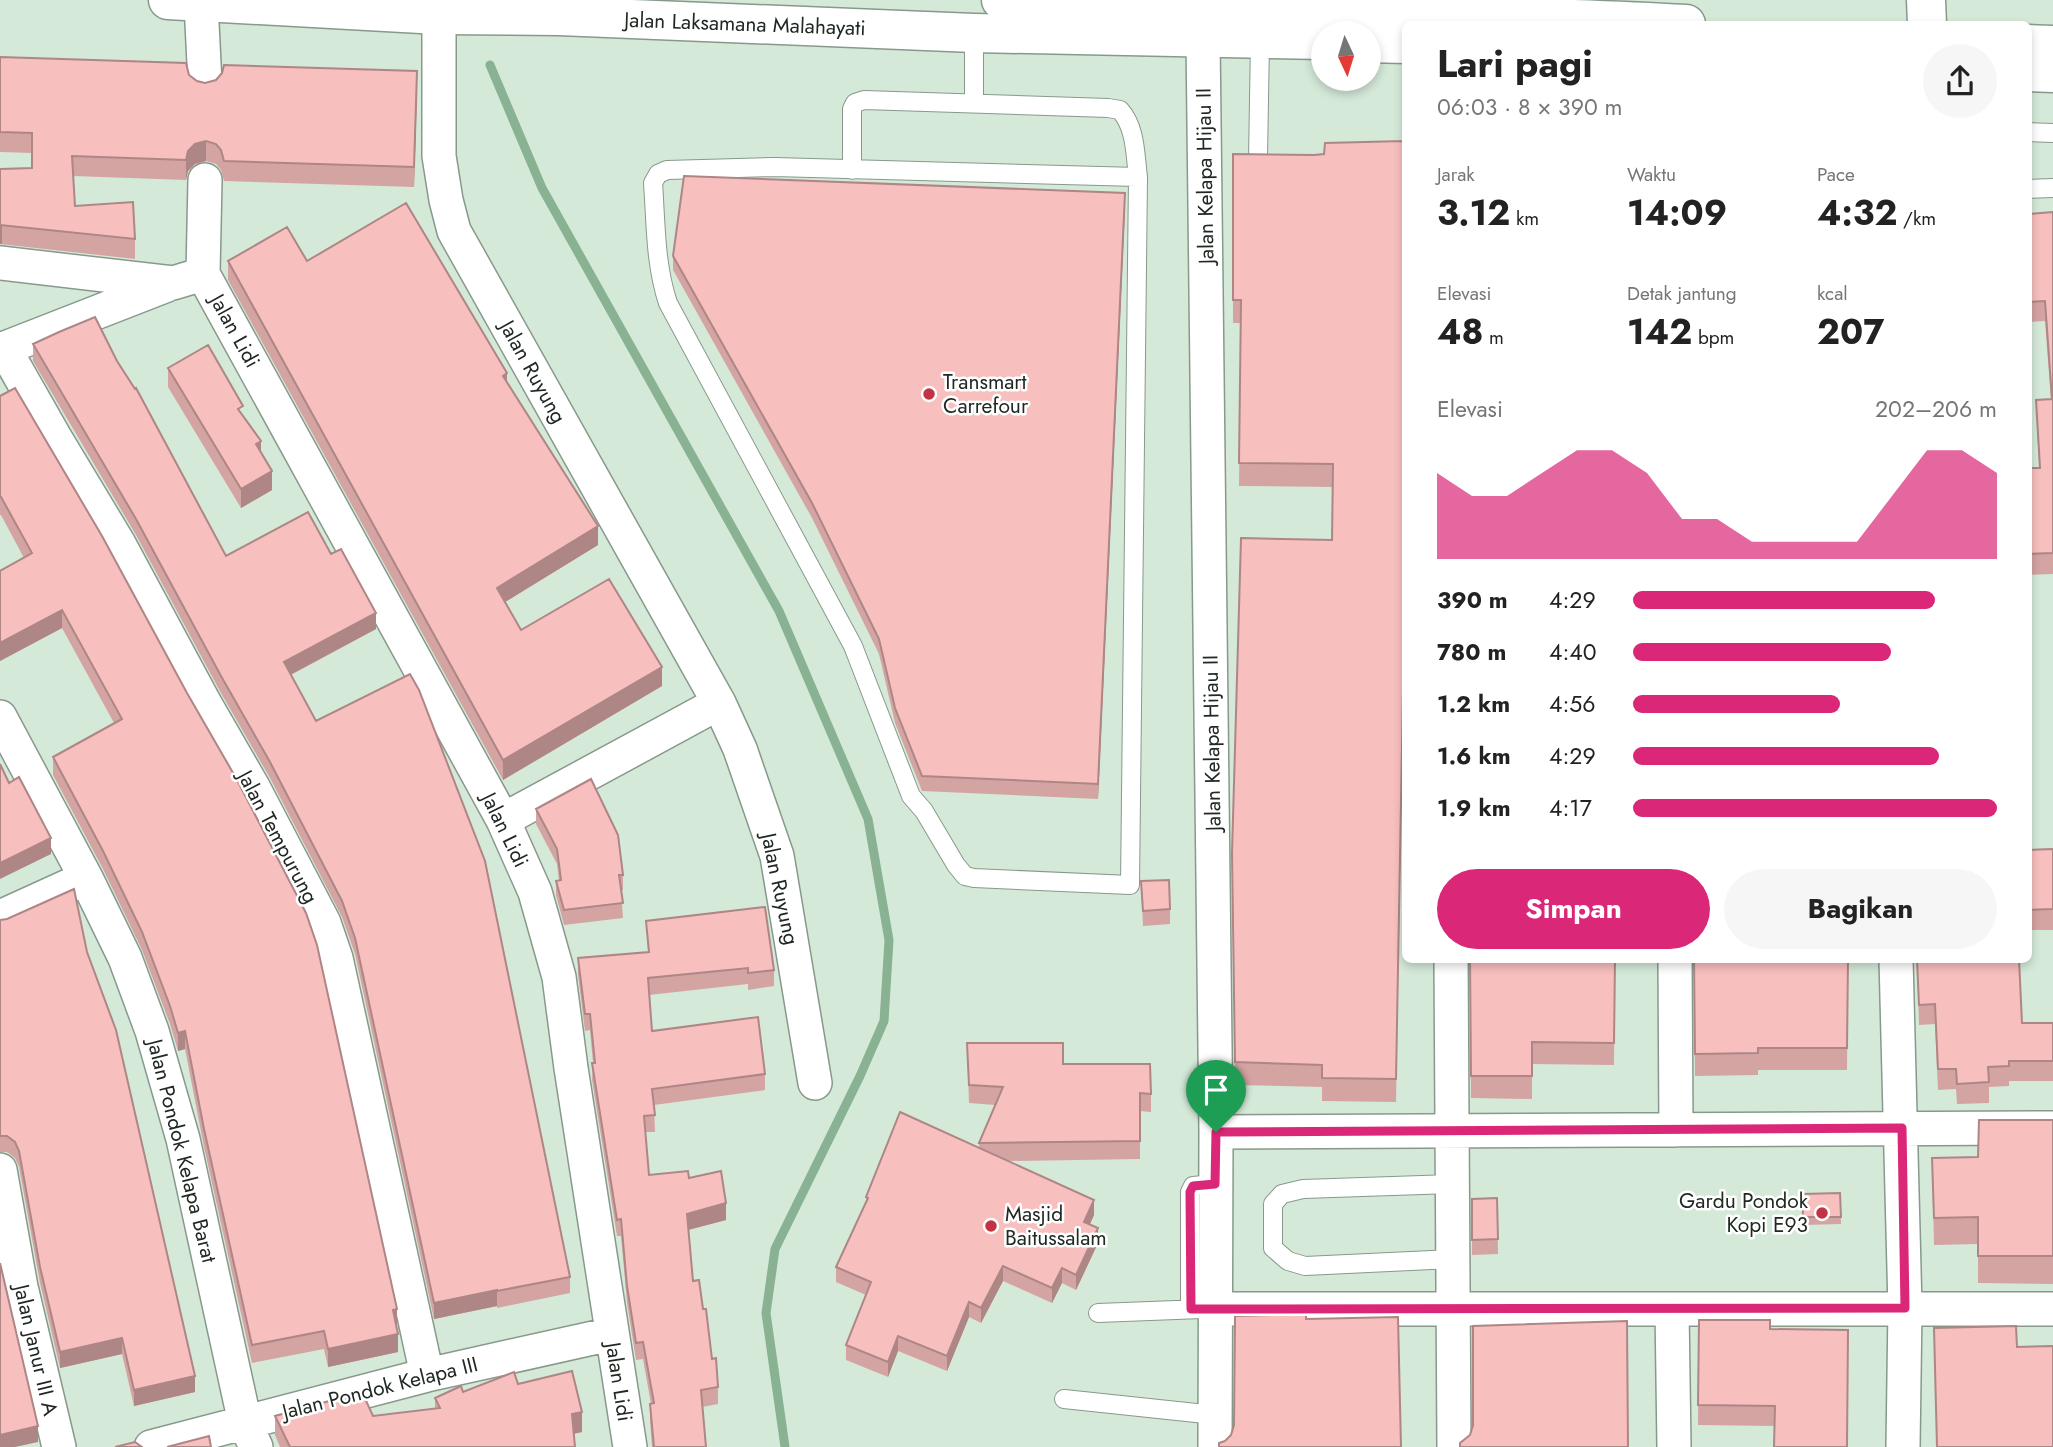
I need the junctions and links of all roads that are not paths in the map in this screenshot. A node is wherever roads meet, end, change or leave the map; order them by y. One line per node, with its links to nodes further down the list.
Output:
1 (1001, 0): 4 (main road)
2 (184, 1): 3 (main road, Jalan Laksamana Malahayati); 15 (street)
3 (448, 14): 5 (main road, Jalan Laksamana Malahayati); 28 (street, Jalan Ruyung)
4 (1608, 21)
5 (974, 33): 6 (main road, Jalan Laksamana Malahayati); 16 (lane)
6 (1203, 38): 7 (main road, Jalan Laksamana Malahayati); 41 (street, Jalan Kelapa Hijau II)
7 (1260, 40): 8 (main road, Jalan Laksamana Malahayati); 19 (lane)
8 (1311, 40)
9 (1381, 43): 10 (main road)
10 (1402, 44)
11 (2032, 44): 12 (main road)
12 (2053, 45)
13 (2032, 72): 14 (main road)
14 (2053, 73)
15 (205, 84)
16 (974, 103): 20 (lane); 21 (lane)
17 (2032, 132): 18 (lane)
18 (2053, 133)
19 (1291, 166)
20 (852, 170): 21 (lane); 21 (lane)
21 (1138, 177)
22 (205, 180): 26 (street)
23 (2053, 188): 24 (lane)
24 (2032, 189)
25 (0, 263): 26 (street)
26 (188, 278): 27 (street); 30 (street, Jalan Lidi)
27 (2, 349): 53 (street, Jalan Tempurung)
28 (719, 703): 30 (street); 36 (street, Jalan Ruyung)
29 (0, 717): 31 (street, Jalan Pondok Kelapa Barat)
30 (503, 820): 52 (street, Jalan Lidi)
31 (86, 878): 32 (street); 56 (street, Jalan Pondok Kelapa Barat)
32 (0, 917)
33 (1451, 963): 40 (street)
34 (1675, 963): 39 (street)
35 (1896, 963): 37 (street)
36 (815, 1083)
37 (1902, 1128): 38 (street); 39 (street); 46 (street)
38 (2053, 1128)
39 (1676, 1130): 40 (street)
40 (1452, 1131): 41 (street); 43 (street)
41 (1216, 1132): 47 (street, Jalan Kelapa Hijau II)
42 (0, 1170): 45 (street, Jalan Janur III A)
43 (1452, 1184): 44 (street); 44 (lane)
44 (1453, 1259): 48 (street)
45 (10, 1290): 57 (street, Jalan Janur III A)
46 (1905, 1308): 49 (street); 50 (street); 62 (street)
47 (1203, 1309): 48 (street); 51 (lane); 55 (street, Jalan Kelapa Hijau II)
48 (1453, 1309): 49 (street); 60 (street)
49 (1672, 1309): 61 (street)
50 (2053, 1309)
51 (1098, 1313)
52 (611, 1334): 53 (street, Jalan Pondok Kelapa III); 59 (street, Jalan Lidi)
53 (427, 1375): 56 (street, Jalan Pondok Kelapa III)
54 (1064, 1399): 55 (lane)
55 (1215, 1431)
56 (250, 1435): 58 (street, Jalan Pondok Kelapa III)
57 (59, 1447)
58 (151, 1447)
59 (630, 1447)
60 (1454, 1447)
61 (1674, 1447)
62 (1903, 1447)

